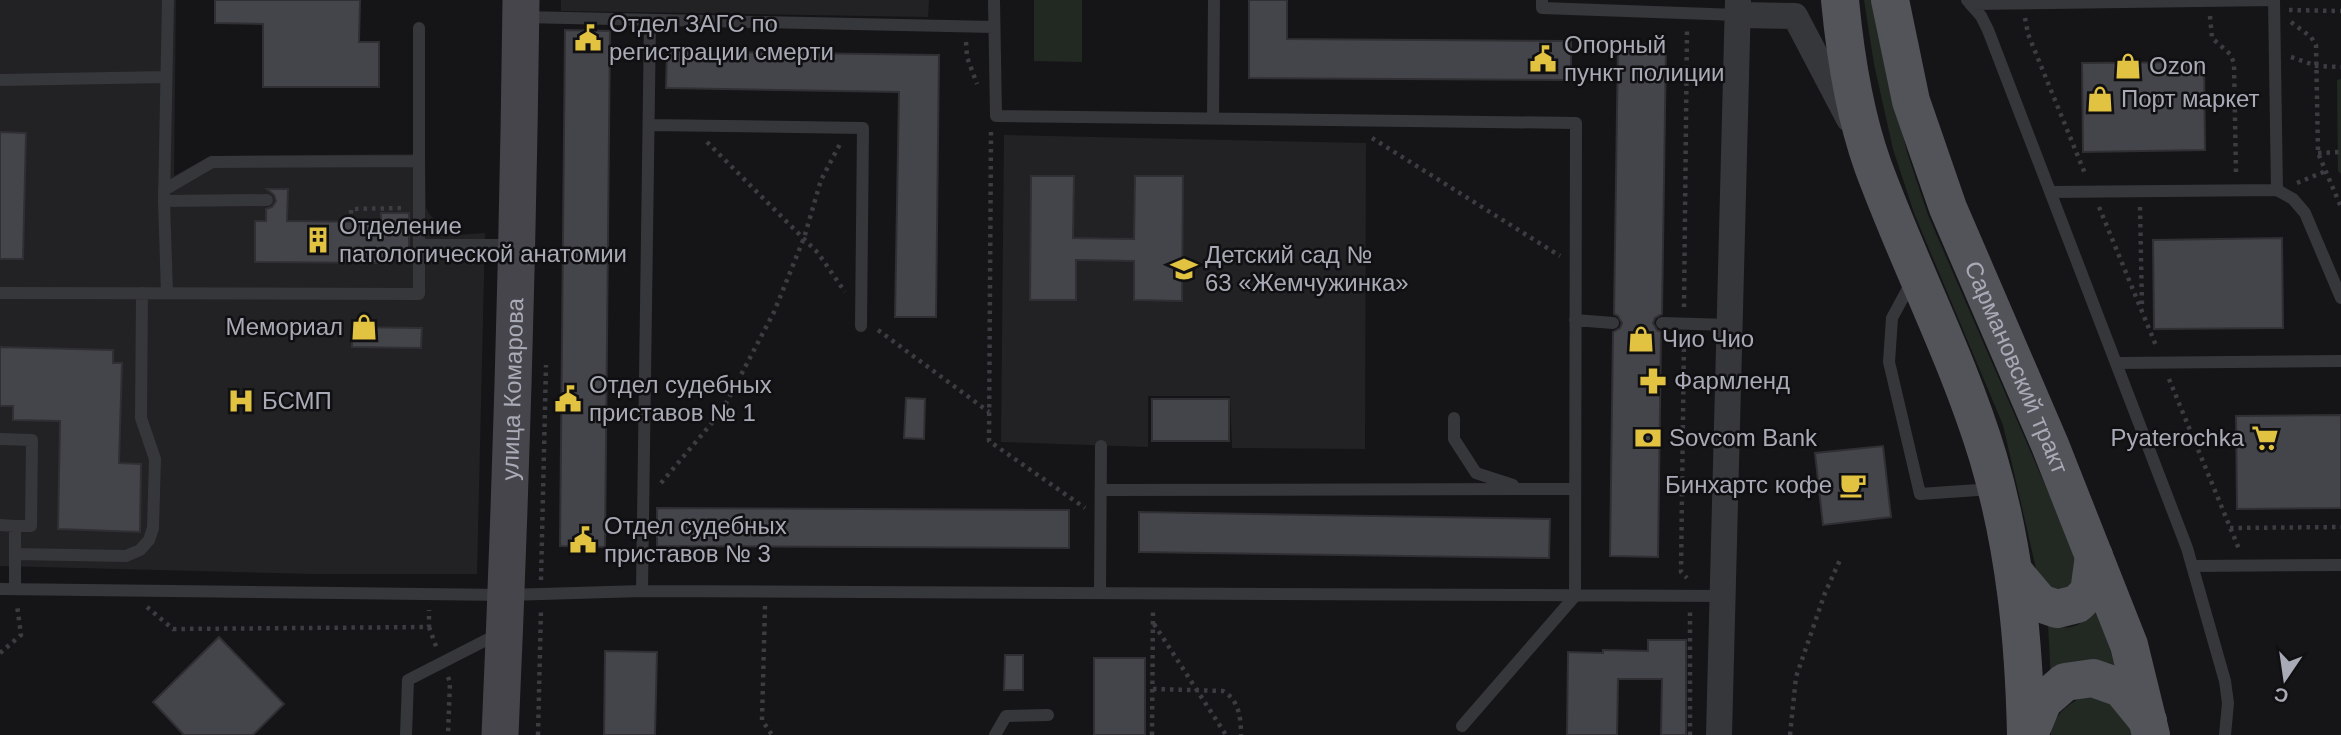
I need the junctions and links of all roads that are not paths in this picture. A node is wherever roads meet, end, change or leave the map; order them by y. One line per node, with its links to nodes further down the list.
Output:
1 (168, 0): 16 (lane)
2 (995, 0): 14 (lane)
3 (1214, 0): 18 (lane)
4 (1542, 0): 11 (lane)
5 (1840, 0): 21 (main road)
6 (1889, 0): 50 (main road, Сармановский тракт)
7 (2122, 1): 8 (lane); 9 (lane)
8 (2210, 1): 10 (lane)
9 (1969, 2): 23 (lane)
10 (2274, 4): 22 (lane)
11 (1738, 7): 21 (street); 37 (street)
12 (521, 8): 13 (lane); 27 (street, улица Комарова)
13 (650, 20): 14 (lane); 19 (lane)
14 (994, 27): 18 (lane)
15 (419, 28): 20 (lane)
16 (166, 77): 17 (lane); 24 (lane)
17 (0, 80)
18 (1213, 119): 33 (lane)
19 (649, 125): 34 (lane); 56 (lane)
20 (419, 161): 24 (lane); 26 (lane)
21 (1872, 164): 28 (main road)
22 (2278, 190): 23 (lane); 32 (lane)
23 (2050, 192): 39 (lane)
24 (164, 196): 25 (lane); 31 (lane)
25 (267, 200)
26 (420, 245): 27 (lane); 31 (lane)
27 (517, 245): 58 (street, улица Комарова)
28 (1917, 273): 45 (main road); 45 (lane)
29 (0, 293): 30 (lane)
30 (142, 293): 31 (lane); 49 (lane)
31 (167, 293)
32 (2341, 298)
33 (1575, 320): 35 (lane); 44 (lane)
34 (861, 322)
35 (1613, 323)
36 (1662, 323): 37 (lane)
37 (1730, 325): 60 (street)
38 (2341, 361): 39 (lane)
39 (2116, 363): 52 (lane)
40 (1454, 418): 43 (lane)
41 (0, 439): 48 (lane)
42 (1101, 446): 46 (lane)
43 (1527, 489): 44 (lane); 46 (lane)
44 (1575, 489): 59 (lane)
45 (1995, 489): 53 (main road)
46 (1101, 490): 57 (lane)
47 (0, 526): 48 (lane)
48 (15, 526): 49 (lane)
49 (15, 554): 54 (lane)
50 (2094, 556): 53 (main road); 64 (main road, Сармановский тракт)
51 (2341, 565): 52 (lane)
52 (2193, 566): 70 (lane)
53 (2014, 572): 69 (main road)
54 (15, 588): 55 (lane); 58 (lane)
55 (0, 589)
56 (642, 591): 57 (lane); 58 (lane)
57 (1100, 593): 59 (lane)
58 (507, 594): 61 (street, улица Комарова)
59 (1575, 596): 60 (lane); 63 (lane)
60 (1722, 596): 68 (street)
61 (505, 631): 65 (lane); 66 (street, улица Комарова)
62 (1048, 715): 67 (lane)
63 (1462, 726)
64 (2150, 729): 69 (main road)
65 (406, 735)
66 (500, 735)
67 (995, 735)
68 (1718, 735)
69 (2027, 735)
70 (2225, 735)

